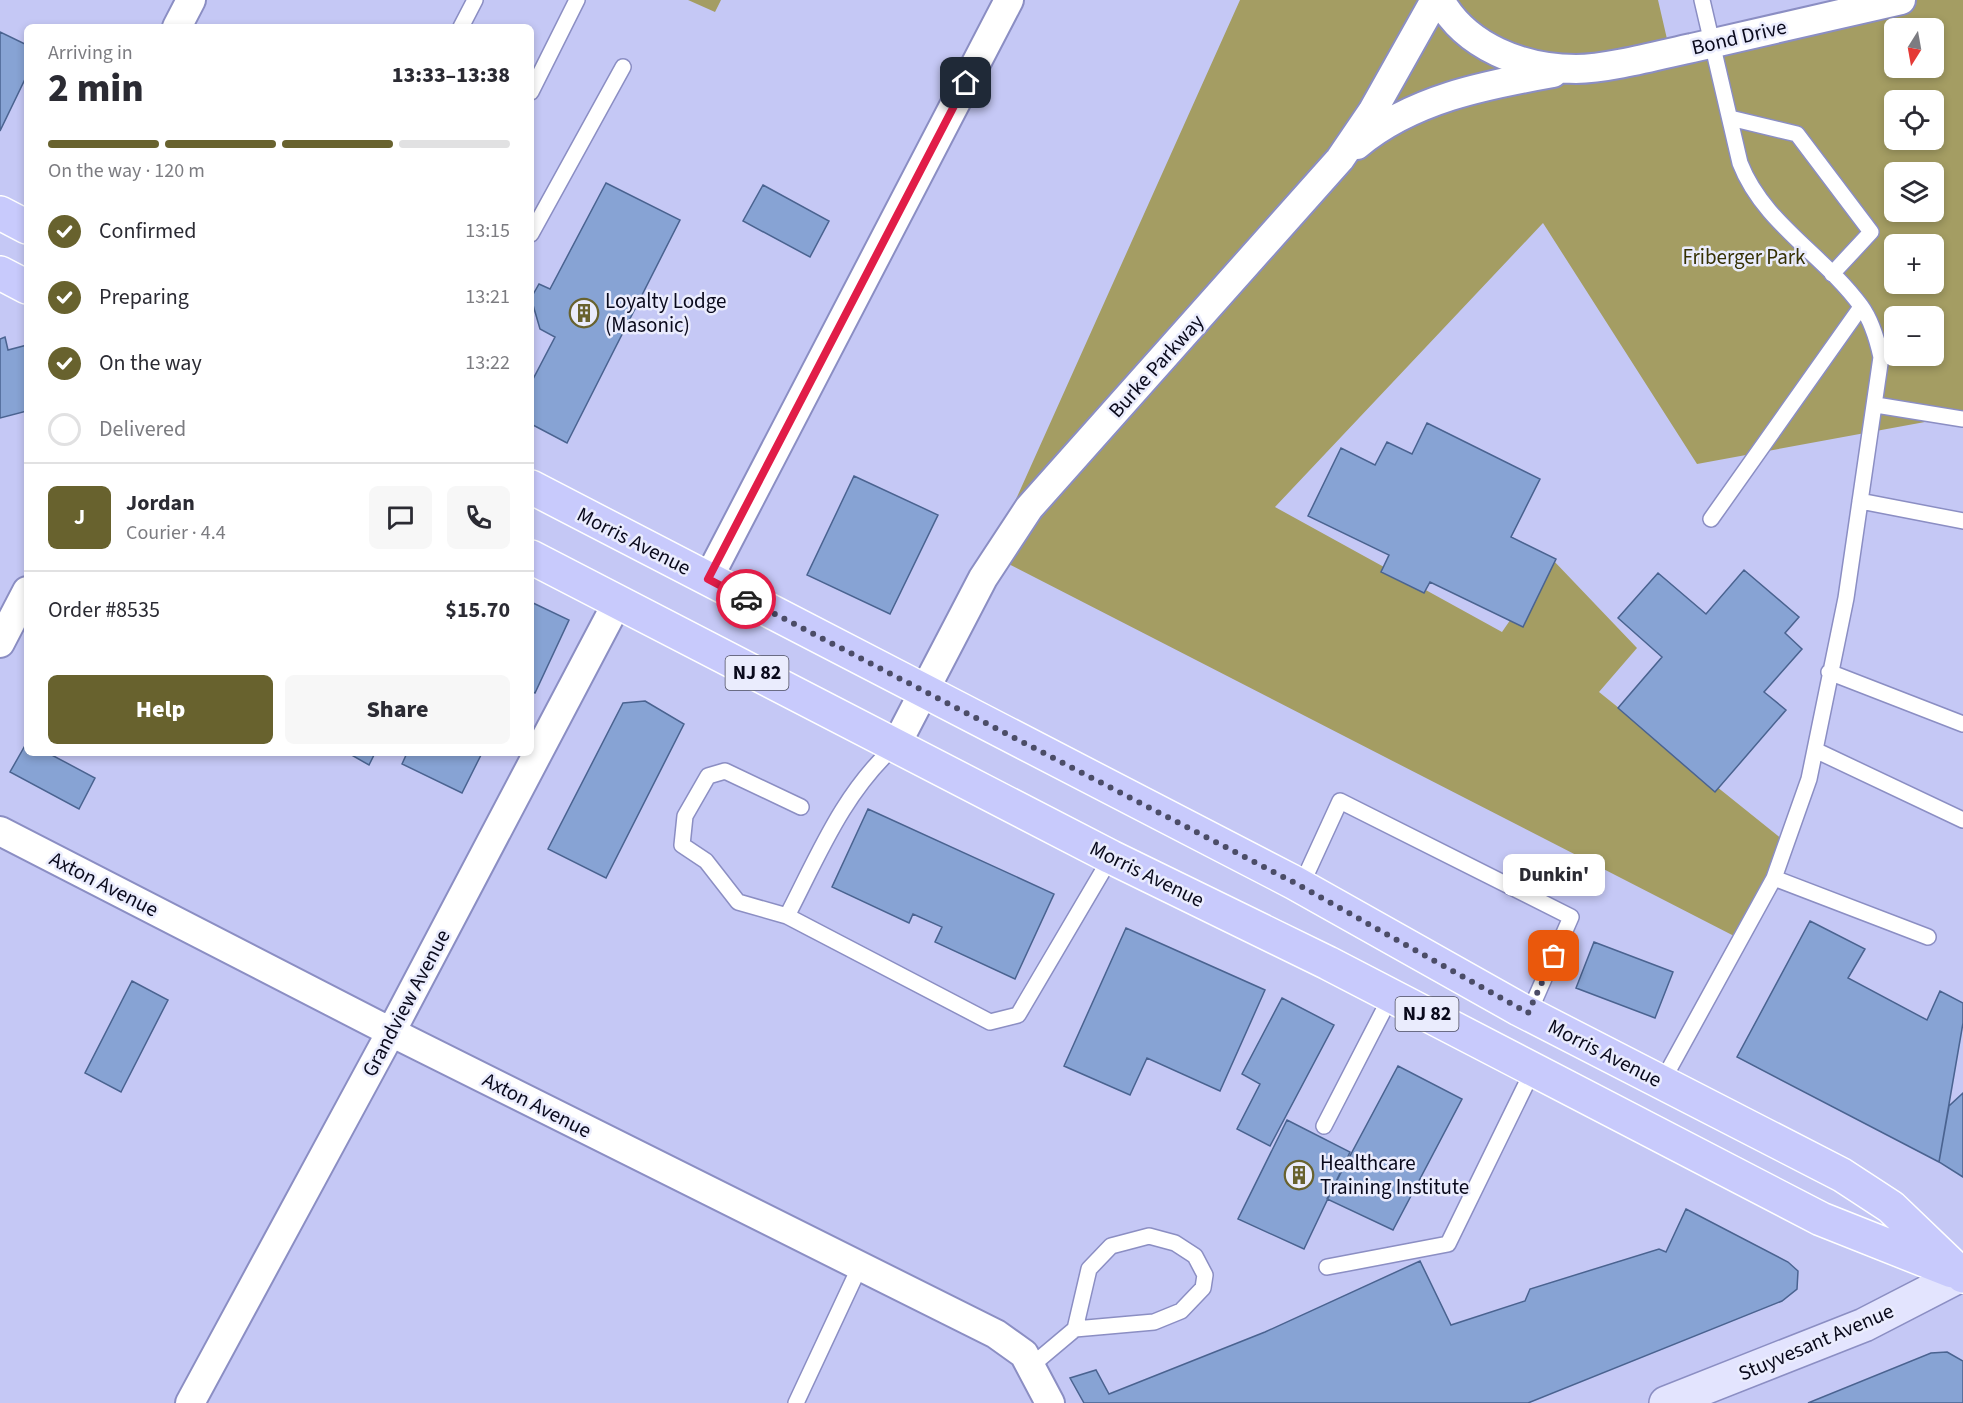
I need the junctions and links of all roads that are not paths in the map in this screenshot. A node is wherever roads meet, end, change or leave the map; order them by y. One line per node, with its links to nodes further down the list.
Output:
1 (191, 0): 9 (street)
2 (475, 0): 10 (lane)
3 (578, 0): 14 (lane)
4 (1008, 0): 31 (street)
5 (1435, 0): 16 (street, Burke Parkway)
6 (1440, 0): 13 (street, Bond Drive)
7 (1702, 0): 11 (lane)
8 (1901, 0): 11 (street, Bond Drive)
9 (179, 24)
10 (463, 24)
11 (1713, 43): 13 (street, Bond Drive); 15 (lane)
12 (623, 67): 19 (lane)
13 (1576, 69): 16 (street, Bond Drive)
14 (534, 86)
15 (1730, 118): 21 (lane); 21 (lane)
16 (1340, 159): 36 (street, Burke Parkway)
17 (0, 213): 18 (main road)
18 (24, 225)
19 (534, 229)
20 (0, 273): 22 (main road)
21 (1832, 274): 23 (lane)
22 (24, 285)
23 (1861, 307): 24 (lane); 28 (lane)
24 (1876, 405): 25 (lane); 27 (lane)
25 (1963, 419)
26 (534, 489): 31 (main road, Morris Avenue / NJ 82)
27 (1860, 501): 29 (lane); 35 (lane)
28 (1711, 519)
29 (1963, 521)
30 (534, 559): 33 (main road, Morris Avenue / NJ 82)
31 (708, 579): 36 (main road, Morris Avenue / NJ 82)
32 (24, 597): 34 (street)
33 (618, 602): 38 (main road, Morris Avenue / NJ 82); 50 (street, Grandview Avenue)
34 (0, 643)
35 (1829, 672): 37 (lane); 39 (lane)
36 (924, 691): 38 (street, Burke Parkway); 45 (main road, Morris Avenue / NJ 82)
37 (1963, 724)
38 (896, 745): 43 (main road, Morris Avenue / NJ 82); 46 (lane)
39 (1815, 750): 41 (lane); 44 (lane)
40 (801, 807): 46 (lane)
41 (1963, 820)
42 (0, 831): 50 (street, Axton Avenue)
43 (1111, 857): 46 (lane); 48 (main road, Morris Avenue / NJ 82)
44 (1774, 878): 47 (lane); 52 (lane)
45 (1301, 886): 49 (main road, Morris Avenue / NJ 82); 49 (lane)
46 (787, 916)
47 (1928, 937)
48 (1391, 996): 51 (main road, Morris Avenue / NJ 82); 53 (lane)
49 (1528, 1013): 52 (main road, Morris Avenue / NJ 82)
50 (391, 1032): 54 (street, Axton Avenue); 59 (street, Grandview Avenue)
51 (1533, 1070): 55 (lane); 56 (main road, Morris Avenue / NJ 82)
52 (1662, 1082): 56 (main road, Morris Avenue / NJ 82)
53 (1324, 1126)
54 (860, 1266): 58 (street, Axton Avenue); 60 (lane)
55 (1327, 1267)
56 (1963, 1275): 62 (main road, Stuyvesant Avenue)
57 (1075, 1329): 57 (lane); 58 (lane)
58 (1031, 1366): 61 (street, Axton Avenue)
59 (190, 1403)
60 (796, 1403)
61 (1050, 1403)
62 (1666, 1403)

